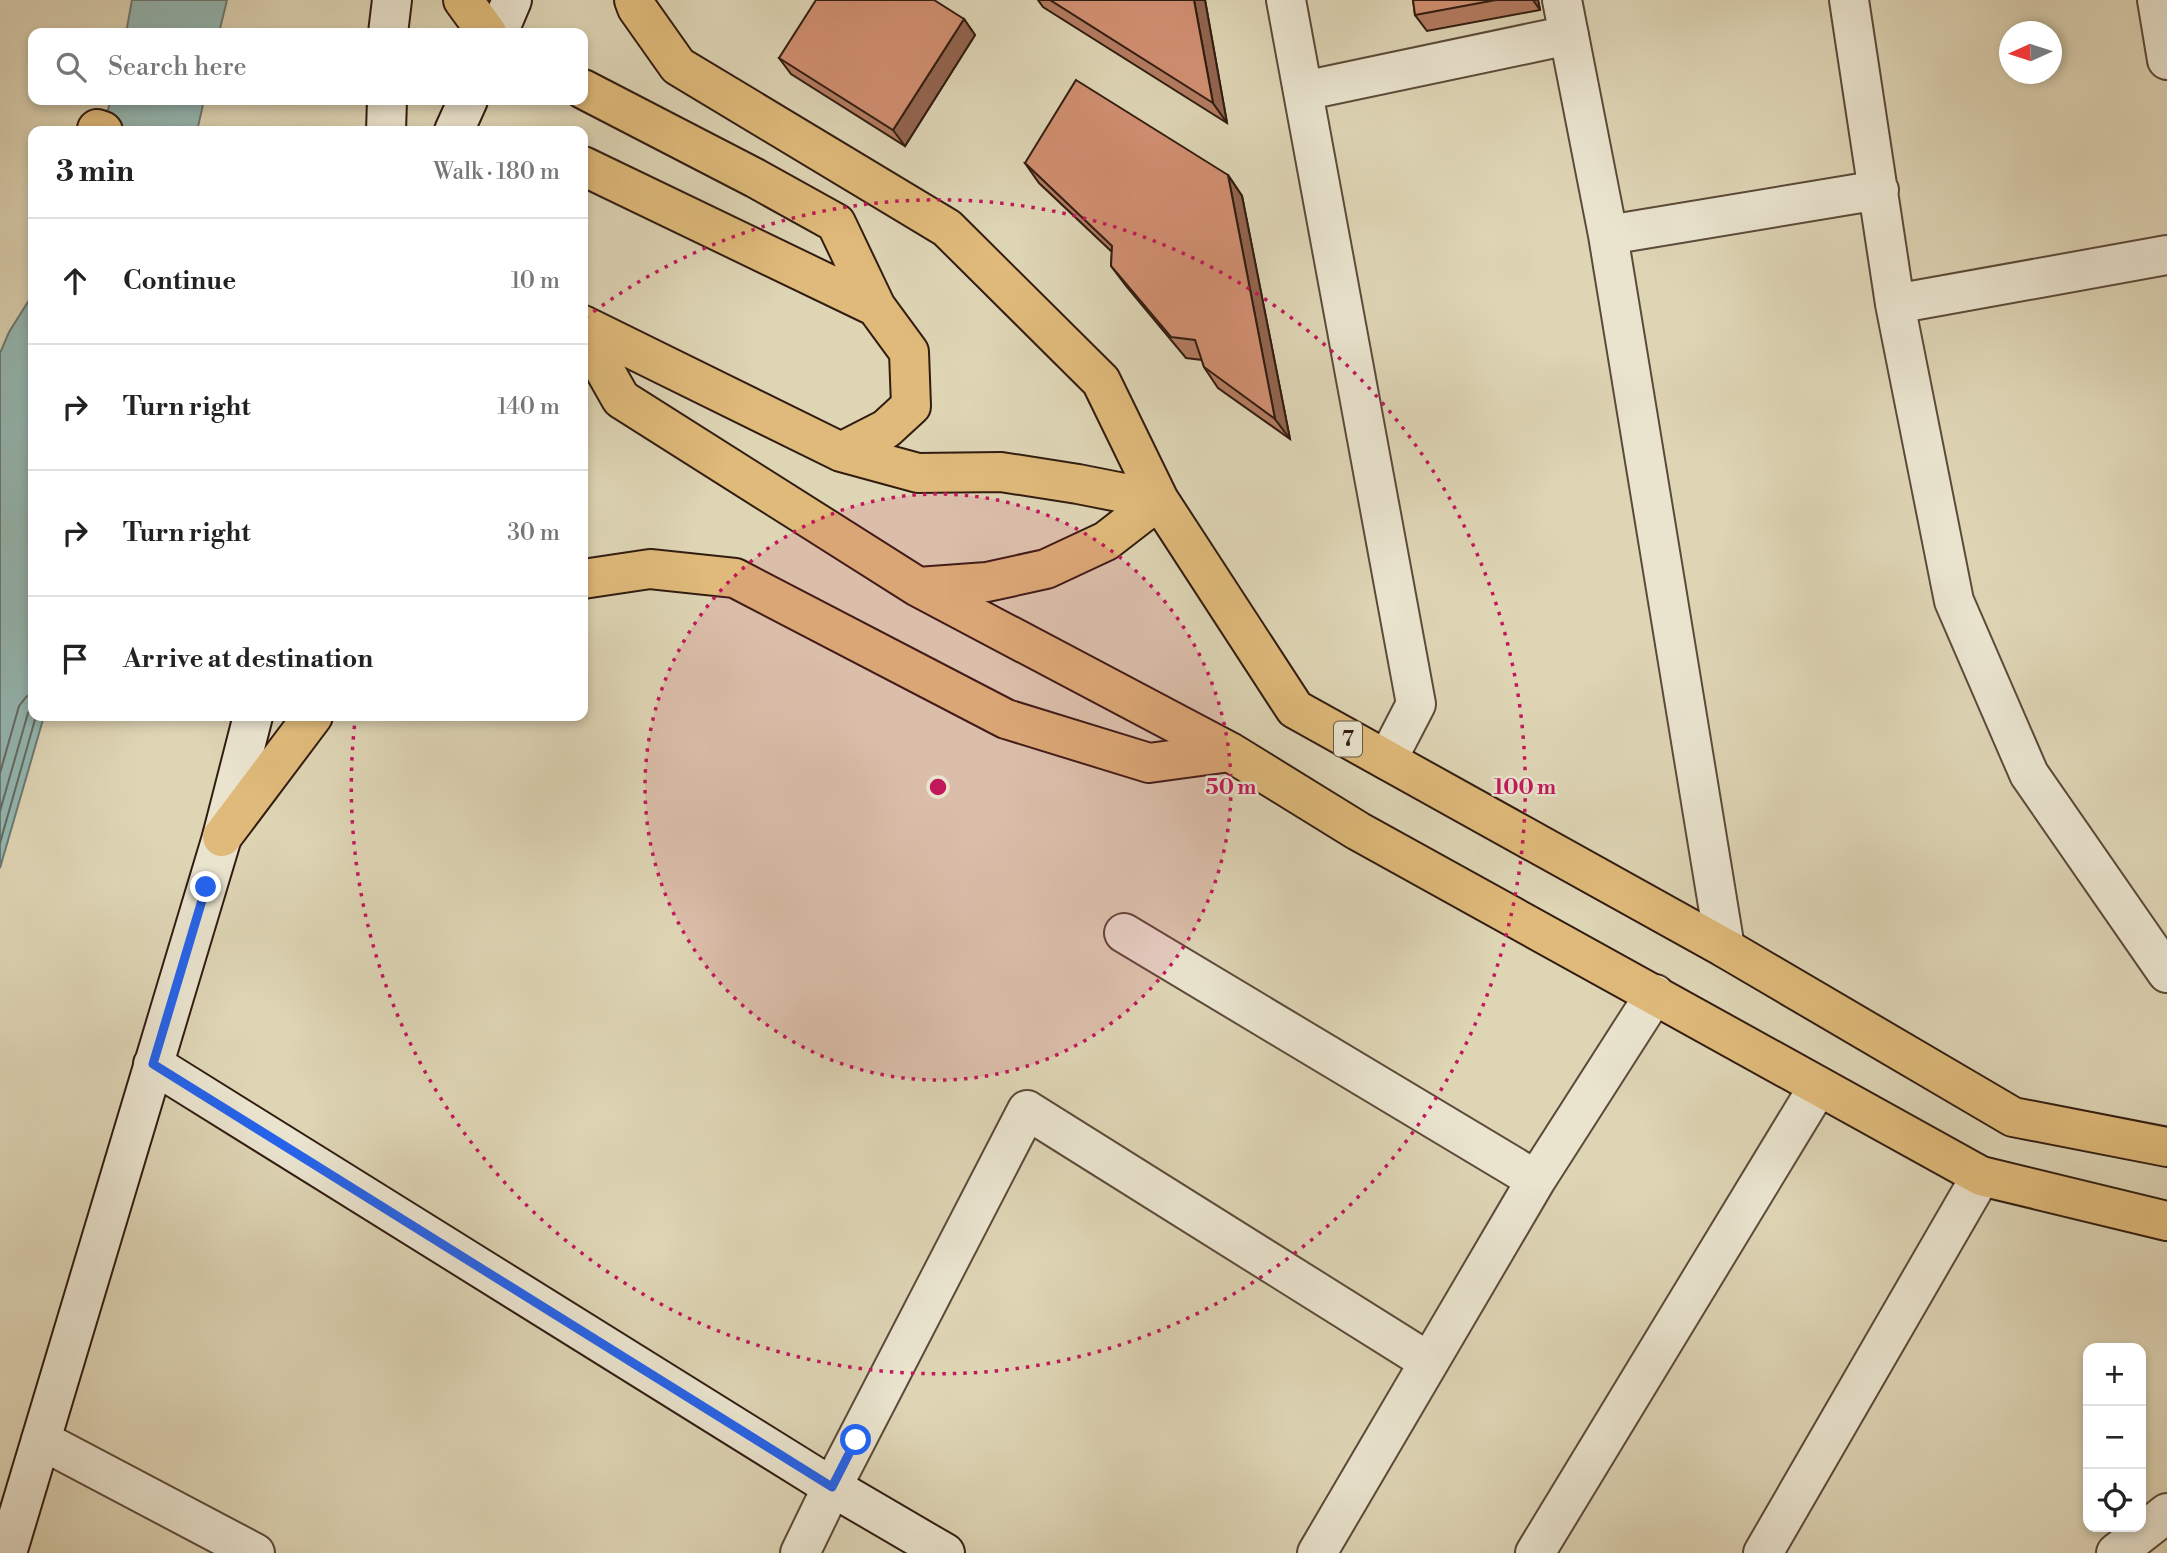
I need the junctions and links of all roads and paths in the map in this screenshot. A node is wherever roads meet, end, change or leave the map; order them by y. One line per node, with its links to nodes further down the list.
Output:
1 (392, 0): 9 (street)
2 (463, 0): 10 (main road)
3 (512, 0): 11 (street)
4 (634, 0): 28 (main road)
5 (1286, 0): 13 (street)
6 (1849, 0): 20 (street)
7 (2157, 0): 12 (street)
8 (1566, 17): 13 (street); 21 (street)
9 (389, 28)
10 (483, 28)
11 (500, 28)
12 (2167, 60)
13 (1303, 91): 34 (street)
14 (588, 92): 24 (main road)
15 (387, 105): 17 (street)
16 (466, 105): 18 (street)
17 (386, 126)
18 (456, 126)
19 (588, 168): 24 (main road)
20 (1879, 190): 21 (street); 23 (street)
21 (1608, 235): 37 (street)
22 (2167, 255): 23 (street)
23 (1895, 304): 38 (street)
24 (876, 307): 27 (main road)
25 (588, 326): 27 (main road)
26 (588, 341): 30 (main road)
27 (841, 452): 28 (main road)
28 (1159, 500): 30 (main road); 34 (main road, 7)
29 (588, 578): 33 (main road)
30 (918, 587): 33 (main road)
31 (252, 721): 35 (street)
32 (309, 721): 35 (main road)
33 (1230, 752): 39 (main road)
34 (1387, 760): 37 (main road, 7)
35 (222, 837): 40 (street)
36 (1124, 933): 44 (street)
37 (1725, 948): 42 (main road, 7)
38 (2167, 973)
39 (1655, 994): 41 (main road); 44 (street)
40 (153, 1064): 47 (street); 48 (street)
41 (1818, 1087): 43 (main road); 55 (street)
42 (2167, 1147)
43 (1981, 1176): 45 (main road); 56 (street)
44 (1536, 1180): 46 (street)
45 (2167, 1221)
46 (1429, 1362): 48 (street); 54 (street)
47 (41, 1440): 50 (street); 51 (street)
48 (832, 1487): 52 (street); 53 (street)
49 (2167, 1513): 57 (street)
50 (7, 1553)
51 (255, 1553)
52 (800, 1553)
53 (945, 1553)
54 (1317, 1553)
55 (1535, 1553)
56 (1763, 1553)
57 (2116, 1553)

